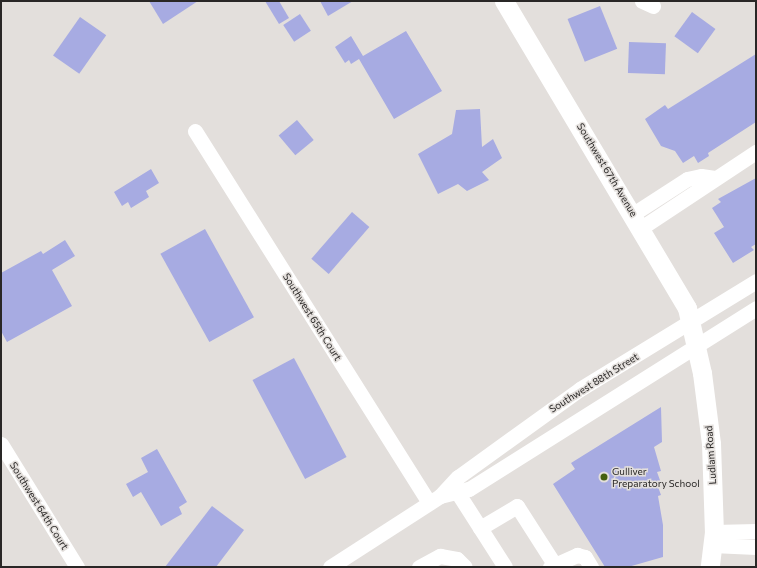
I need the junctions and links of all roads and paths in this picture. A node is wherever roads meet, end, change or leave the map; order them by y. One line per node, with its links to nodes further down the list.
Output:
1 (504, 1): 4 (main road, Southwest 67th Avenue)
2 (195, 131): 11 (street, Southwest 65th Court)
3 (756, 152): 4 (street)
4 (637, 221): 7 (main road, Southwest 67th Avenue)
5 (756, 281): 7 (street, Southwest 88th Street)
6 (756, 308): 8 (street)
7 (691, 322): 8 (main road, Southwest 67th Avenue); 10 (street, Southwest 88th Street)
8 (696, 345): 10 (street); 14 (main road, Ludlam Road)
9 (1, 444): 17 (street, Southwest 64th Court)
10 (454, 488): 11 (street); 12 (street)
11 (435, 500): 18 (street)
12 (480, 528): 16 (street); 21 (street)
13 (756, 531): 14 (street)
14 (713, 538): 15 (street); 23 (main road, Ludlam Road)
15 (756, 547)
16 (554, 566): 22 (street)
17 (77, 567)
18 (330, 567)
19 (419, 567): 20 (street)
20 (465, 567)
21 (505, 567)
22 (591, 567)
23 (710, 567)

